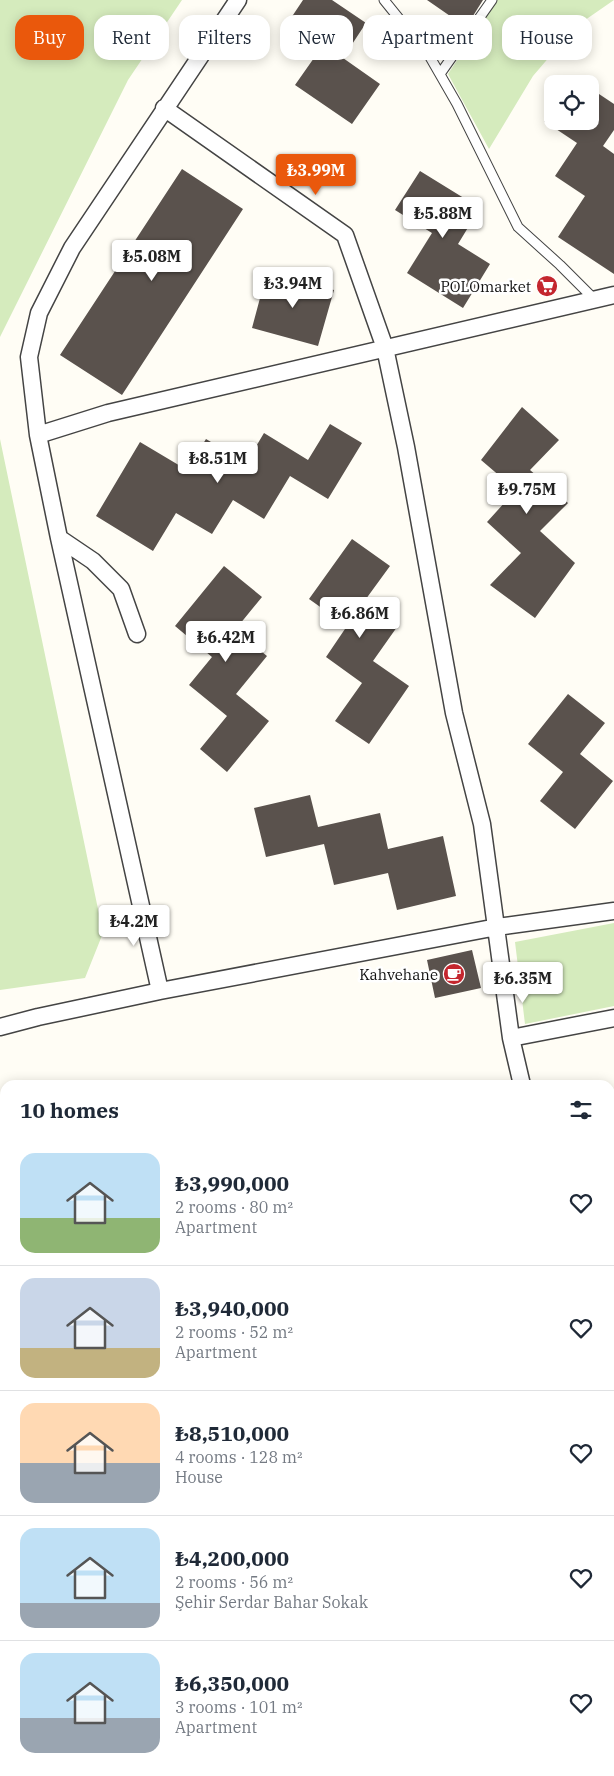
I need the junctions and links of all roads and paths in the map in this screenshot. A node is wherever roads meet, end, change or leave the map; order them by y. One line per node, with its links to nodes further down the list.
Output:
1 (238, 0): 5 (street)
2 (384, 0): 4 (lane)
3 (492, 0): 4 (lane)
4 (440, 74): 7 (lane)
5 (164, 108): 8 (street); 9 (street)
6 (614, 295): 7 (street)
7 (594, 299): 8 (street)
8 (385, 348): 9 (street); 13 (street)
9 (38, 435): 10 (street)
10 (59, 538): 11 (street); 14 (street)
11 (137, 634)
12 (614, 911): 13 (street)
13 (497, 927): 14 (street); 17 (street)
14 (160, 991): 16 (street)
15 (614, 1018): 17 (street)
16 (0, 1027)
17 (511, 1038): 18 (street)
18 (521, 1080)

